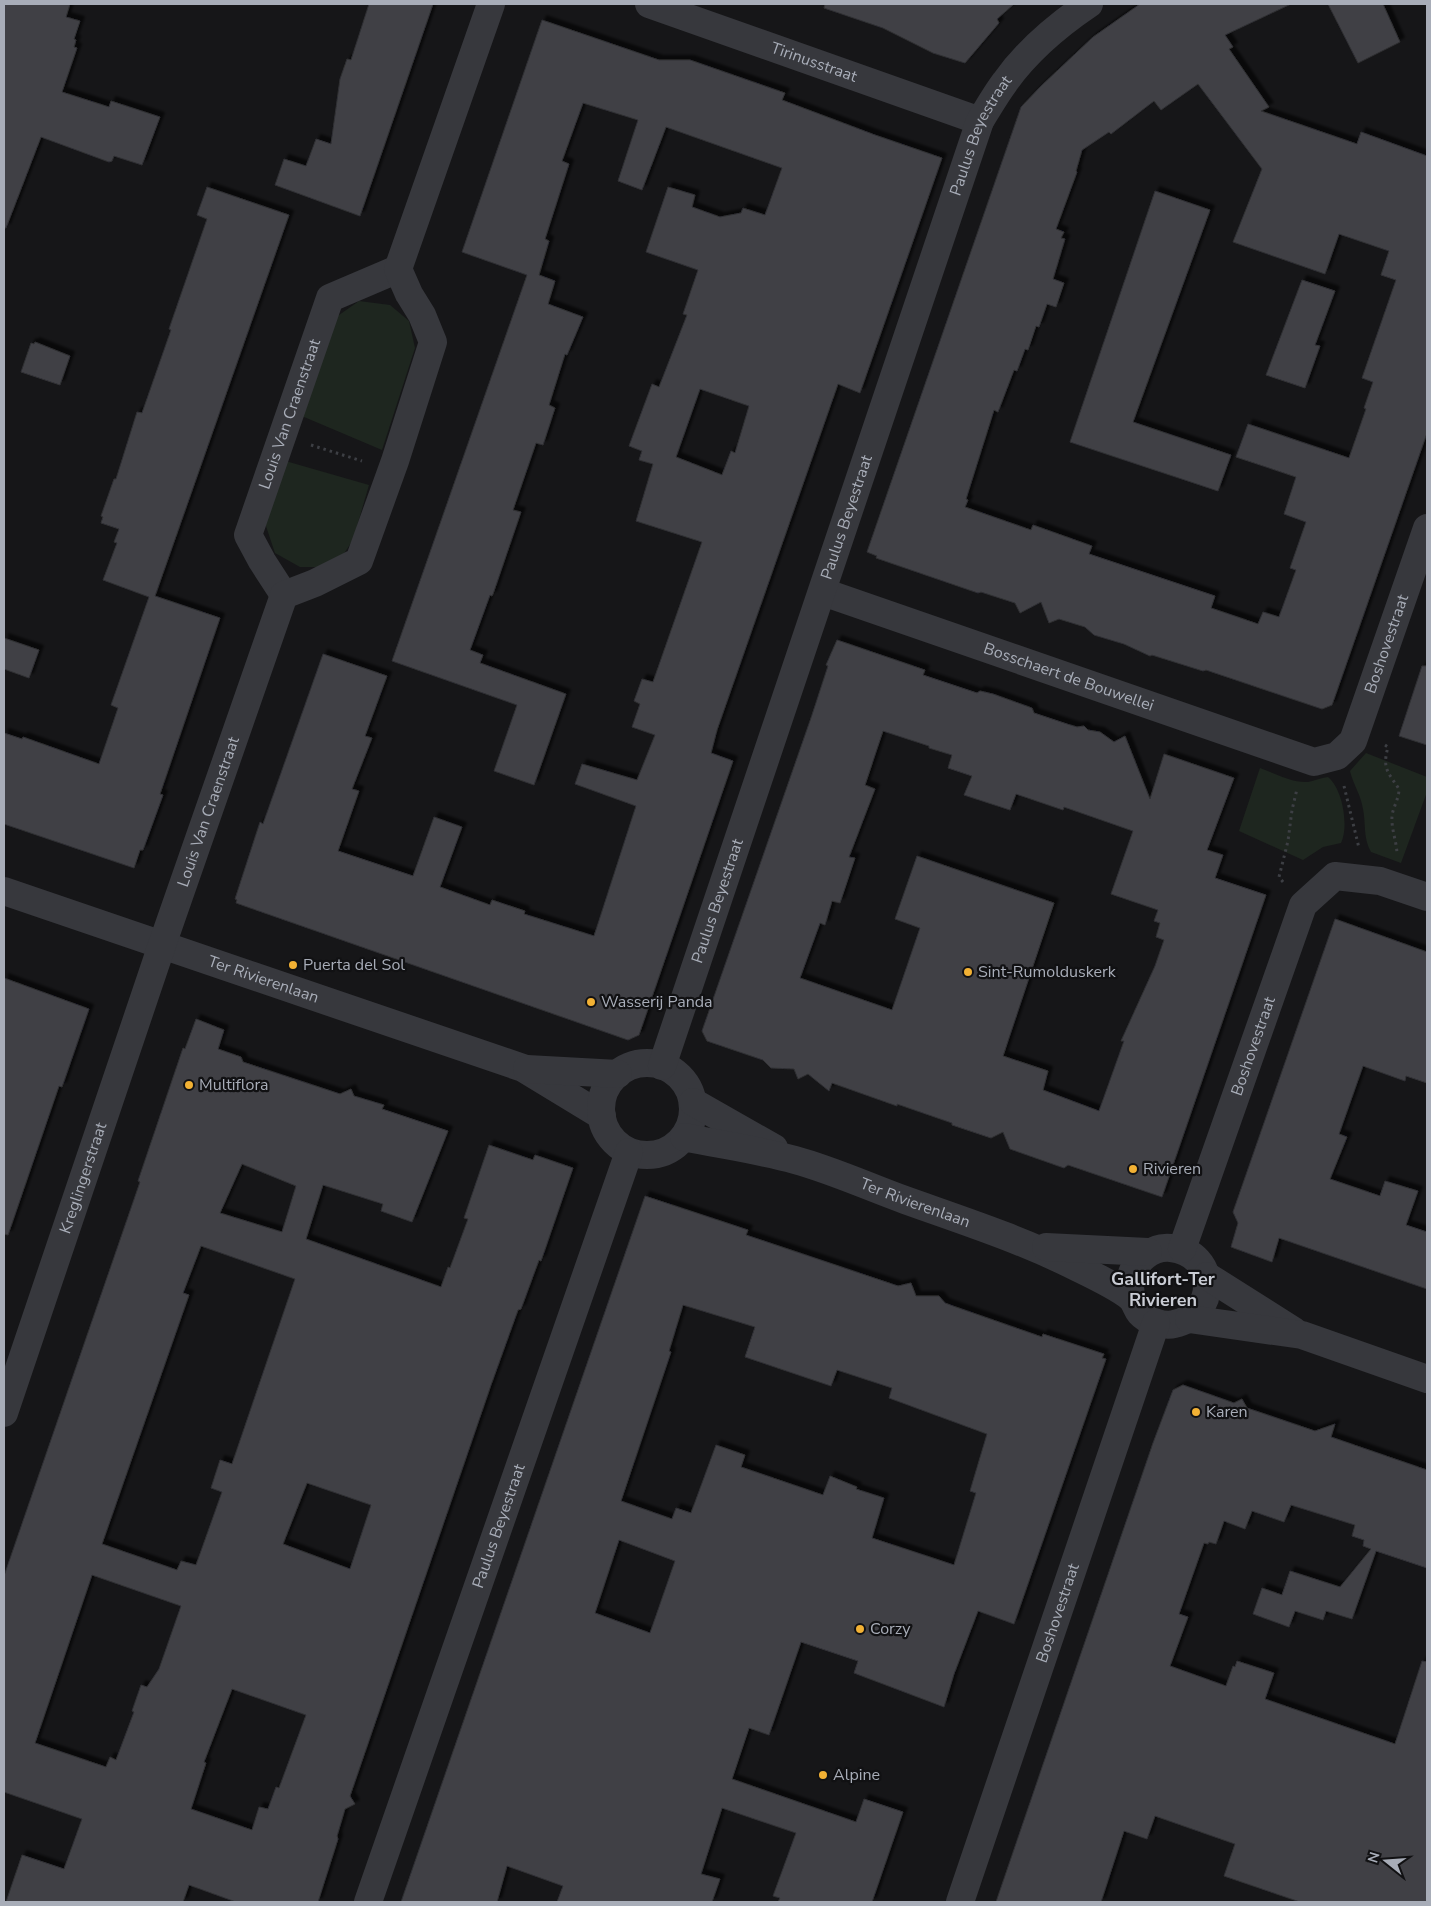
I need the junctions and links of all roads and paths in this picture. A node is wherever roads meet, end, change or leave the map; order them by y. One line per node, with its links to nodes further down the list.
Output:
1 (491, 4): 5 (street)
2 (649, 4): 4 (street, Tirinusstraat)
3 (1089, 4): 4 (street, Paulus Beyestraat)
4 (980, 121): 9 (street, Paulus Beyestraat)
5 (398, 269): 6 (street, Louis Van Craenstraat); 7 (street)
6 (282, 436): 7 (path); 10 (street, Louis Van Craenstraat)
7 (391, 471): 10 (street)
8 (1427, 528): 11 (street, Boshovestraat)
9 (823, 592): 12 (street, Bosschaert de Bouwellei); 18 (street, Paulus Beyestraat)
10 (284, 595): 17 (street, Louis Van Craenstraat)
11 (1357, 731): 12 (street, Boshovestraat); 13 (path)
12 (1319, 759): 13 (path); 16 (path)
13 (1368, 879): 15 (street); 16 (street, Boshovestraat)
14 (4, 891): 17 (street, Ter Rivierenlaan)
15 (1427, 897)
16 (1302, 912): 27 (street, Boshovestraat)
17 (162, 944): 19 (street, Ter Rivierenlaan); 35 (street, Kreglingerstraat)
18 (662, 1066): 20 (street); 21 (street)
19 (523, 1068): 20 (street, Ter Rivierenlaan); 22 (street, Ter Rivierenlaan)
20 (618, 1074): 22 (street)
21 (692, 1102): 23 (street); 25 (street, Ter Rivierenlaan)
22 (602, 1116): 24 (street)
23 (684, 1137): 24 (street); 25 (street, Ter Rivierenlaan)
24 (629, 1152): 36 (street, Paulus Beyestraat)
25 (795, 1160): 26 (street, Ter Rivierenlaan)
26 (1035, 1247): 28 (street, Ter Rivierenlaan); 30 (street, Ter Rivierenlaan)
27 (1182, 1249): 28 (street, Ter Rivierenlaan); 29 (street)
28 (1148, 1252): 30 (street)
29 (1207, 1276): 31 (street); 33 (street)
30 (1131, 1298): 32 (street, Ter Rivierenlaan)
31 (1189, 1320): 32 (street); 33 (street)
32 (1156, 1323): 37 (street, Boshovestraat)
33 (1302, 1335): 34 (street)
34 (1427, 1379)
35 (4, 1413)
36 (368, 1902)
37 (960, 1902)

